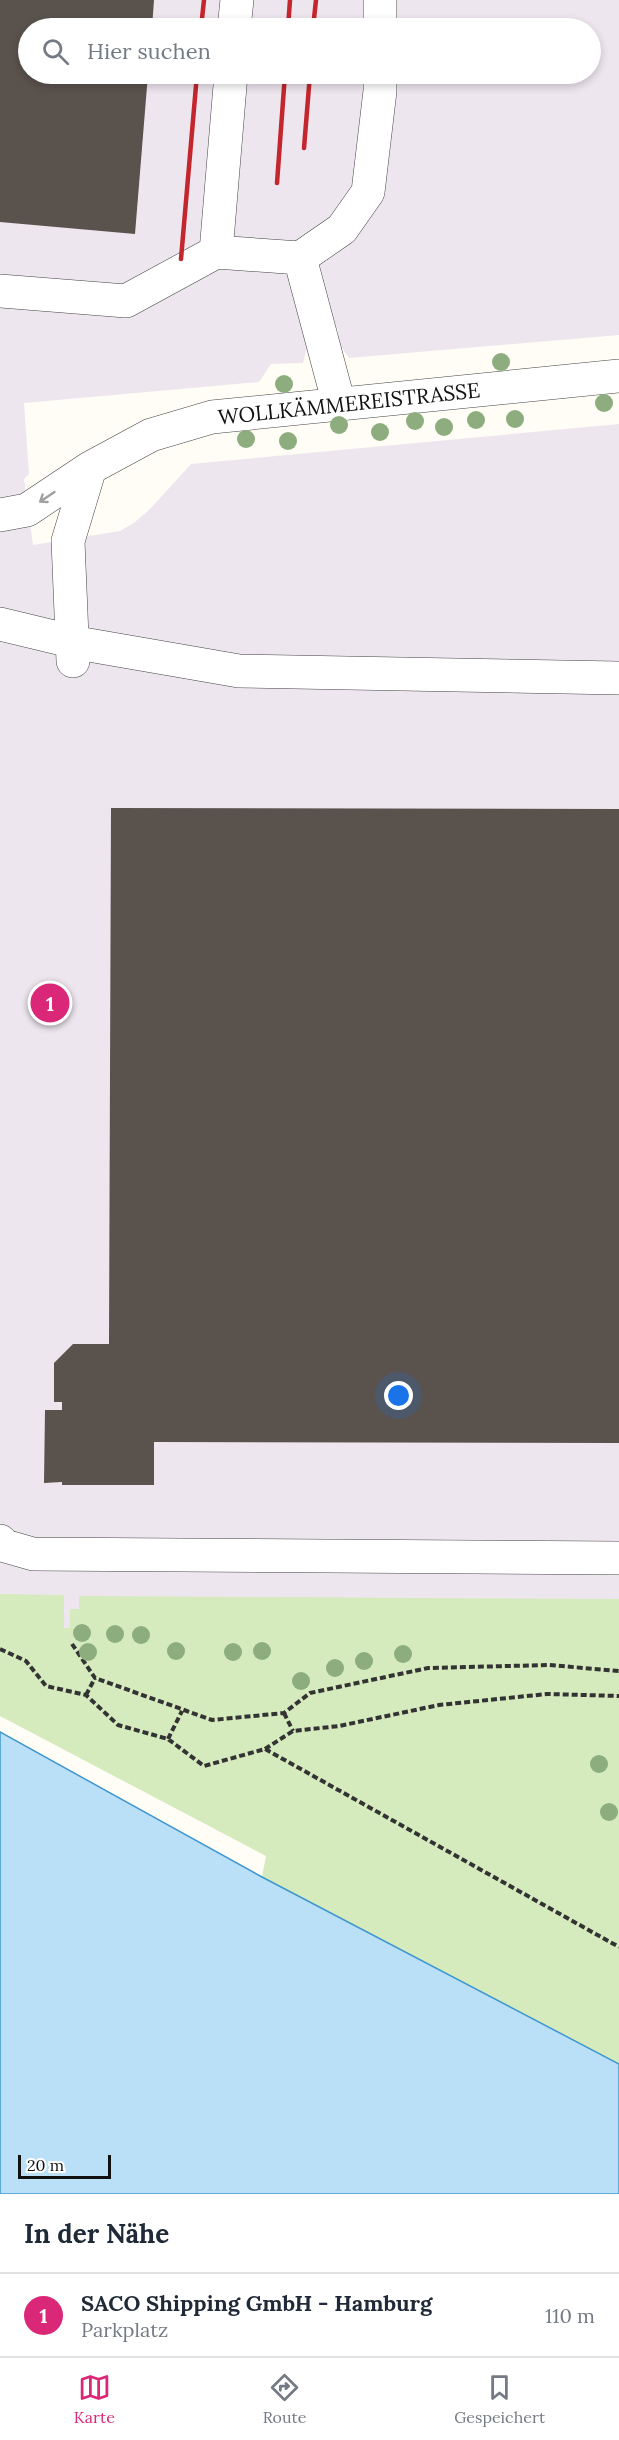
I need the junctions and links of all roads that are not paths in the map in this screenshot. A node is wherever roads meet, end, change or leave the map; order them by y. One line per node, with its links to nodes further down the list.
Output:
1 (237, 0): 3 (street)
2 (380, 0): 4 (street)
3 (235, 18)
4 (380, 18)
5 (230, 84): 7 (street)
6 (380, 84): 8 (street)
7 (216, 252): 8 (street); 9 (street)
8 (300, 258): 11 (street)
9 (0, 291)
10 (619, 376): 11 (street, WOLLKÄMMEREISTRASSE)
11 (339, 404): 12 (street, WOLLKÄMMEREISTRASSE)
12 (90, 468): 13 (street, WOLLKÄMMEREISTRASSE, one-way to 13); 15 (street)
13 (0, 514)
14 (0, 624): 15 (street)
15 (73, 653): 16 (street)
16 (619, 678)
17 (0, 1541): 18 (street)
18 (619, 1558)

